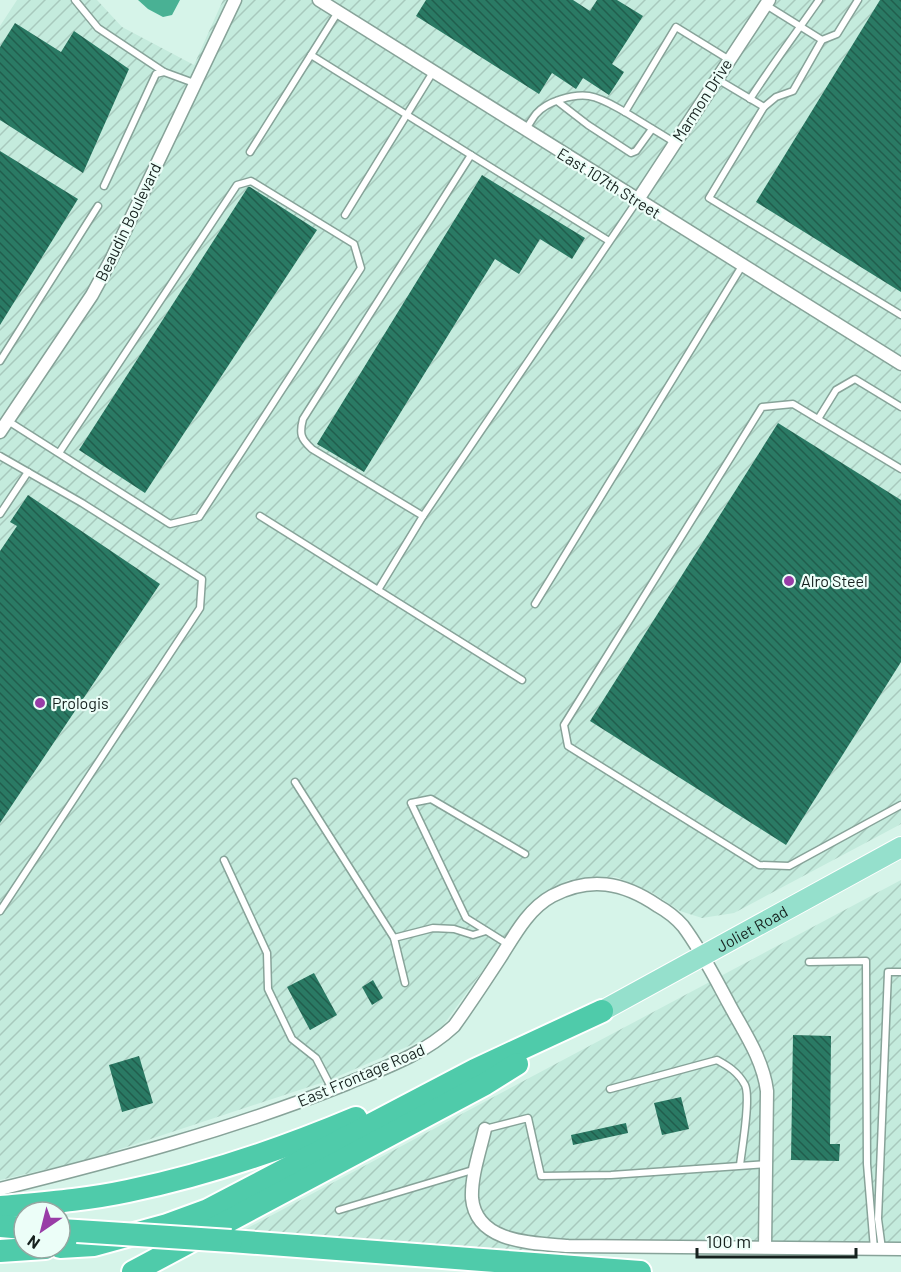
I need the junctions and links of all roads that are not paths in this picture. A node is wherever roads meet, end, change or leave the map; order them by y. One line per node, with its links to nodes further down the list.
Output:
1 (75, 0): 12 (lane)
2 (235, 0): 15 (street, Beaudin Boulevard)
3 (319, 0): 7 (street, East 107th Street)
4 (819, 0): 8 (lane)
5 (858, 0): 9 (lane)
6 (767, 2): 8 (lane); 11 (street, Marmon Drive)
7 (338, 12): 10 (lane); 13 (street, East 107th Street)
8 (800, 27): 9 (lane); 16 (lane)
9 (822, 40): 18 (lane)
10 (311, 55): 20 (lane); 24 (lane)
11 (728, 60): 14 (street, Marmon Drive); 19 (lane)
12 (164, 72): 15 (lane); 26 (lane)
13 (433, 72): 20 (lane); 22 (street, East 107th Street)
14 (716, 78): 16 (lane); 23 (street, Marmon Drive)
15 (194, 83): 36 (street, Beaudin Boulevard)
16 (750, 99): 18 (lane)
17 (557, 101): 19 (lane); 21 (lane); 22 (lane)
18 (764, 107): 32 (lane)
19 (624, 112): 21 (lane)
20 (408, 114): 25 (lane); 29 (lane)
21 (652, 129): 23 (lane)
22 (525, 130): 27 (street, East 107th Street)
23 (674, 142): 27 (street, Marmon Drive)
24 (250, 153)
25 (471, 154): 30 (lane); 45 (lane)
26 (104, 186)
27 (636, 201): 30 (lane); 31 (street, East 107th Street)
28 (98, 206): 34 (lane)
29 (345, 215)
30 (609, 241): 45 (lane)
31 (742, 266): 33 (street, East 107th Street); 47 (lane)
32 (901, 315)
33 (900, 360)
34 (0, 361)
35 (901, 407): 37 (lane)
36 (4, 418): 38 (street, Beaudin Boulevard); 39 (lane)
37 (818, 419): 41 (lane); 50 (lane)
38 (0, 432)
39 (59, 453): 39 (lane)
40 (0, 456): 42 (lane)
41 (901, 470)
42 (28, 472): 43 (lane); 54 (lane)
43 (0, 514)
44 (260, 516): 46 (lane)
45 (423, 516): 46 (lane)
46 (378, 590): 48 (lane)
47 (536, 604)
48 (522, 680)
49 (295, 782): 56 (lane)
50 (901, 805)
51 (899, 851): 58 (main road, Joliet Road)
52 (525, 854): 55 (lane)
53 (224, 860): 64 (lane)
54 (0, 911)
55 (486, 931): 56 (lane); 57 (lane)
56 (394, 938): 61 (lane)
57 (508, 945): 58 (street, East Frontage Road); 64 (street, East Frontage Road)
58 (703, 956): 62 (main road, Joliet Road); 67 (street, East Frontage Road)
59 (809, 962): 76 (lane)
60 (901, 972): 76 (lane)
61 (405, 983)
62 (602, 1011): 63 (highway); 78 (highway)
63 (553, 1034): 71 (highway); 74 (highway)
64 (332, 1089): 70 (street, East Frontage Road)
65 (610, 1089): 68 (lane)
66 (485, 1129): 68 (lane); 69 (street)
67 (766, 1164): 68 (lane); 75 (street, East Frontage Road)
68 (740, 1166)
69 (477, 1169): 72 (lane); 75 (street)
70 (0, 1189)
71 (0, 1207)
72 (339, 1210)
73 (72, 1230): 79 (highway, bridge)
74 (72, 1246)
75 (765, 1247): 76 (street)
76 (878, 1249): 77 (street)
77 (901, 1249)
78 (133, 1272)
79 (640, 1272)

